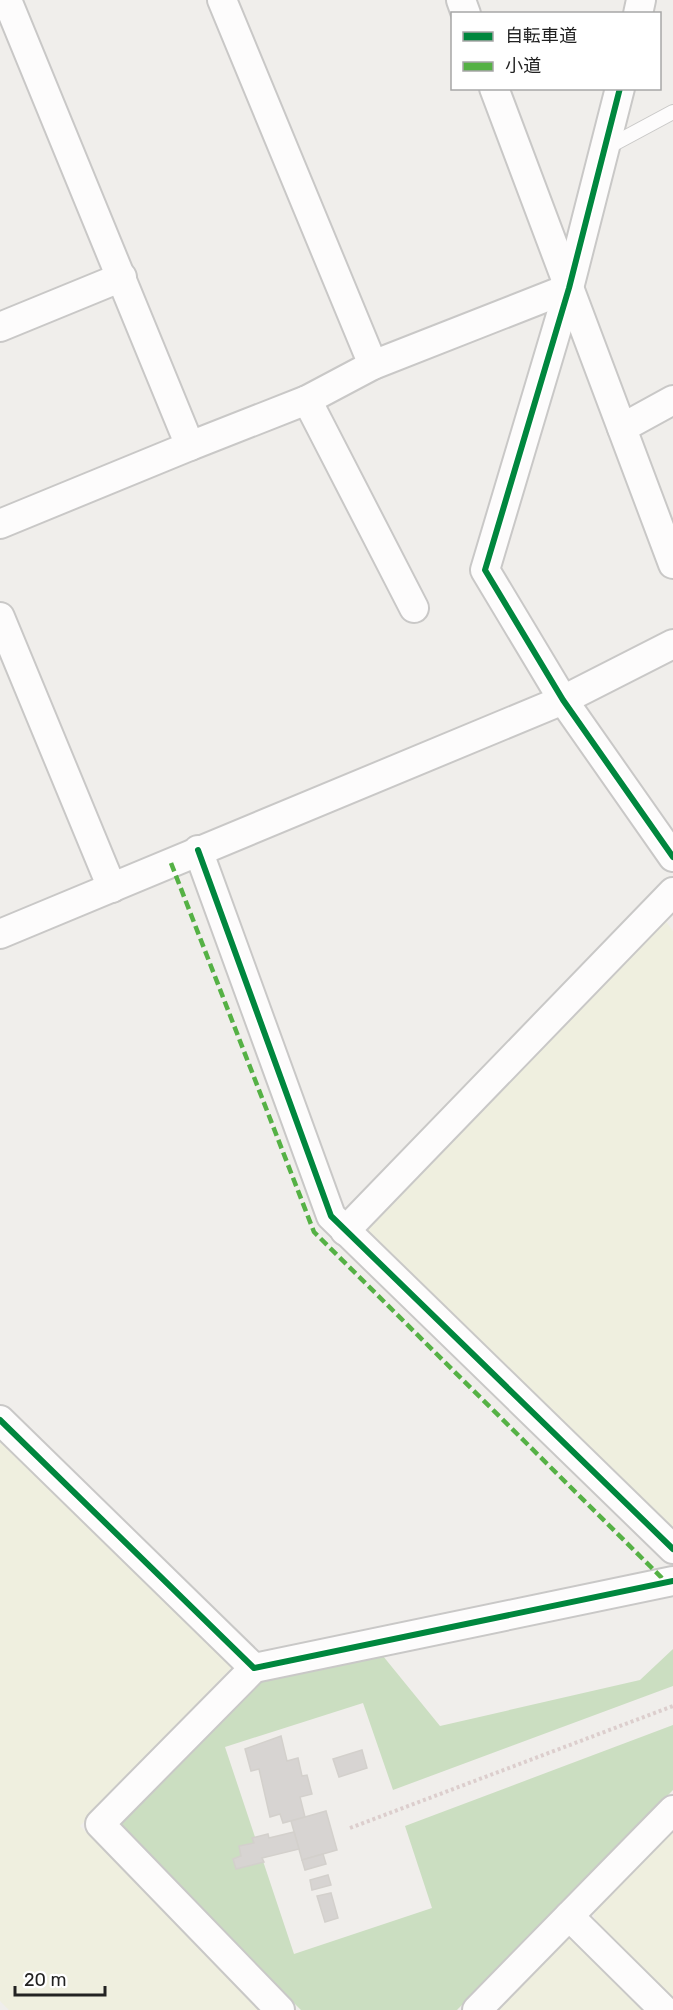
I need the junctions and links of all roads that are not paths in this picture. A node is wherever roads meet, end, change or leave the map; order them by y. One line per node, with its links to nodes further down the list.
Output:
1 (7, 0): 7 (street)
2 (222, 0): 10 (street)
3 (495, 90): 8 (street)
4 (620, 90): 6 (street)
5 (673, 112): 6 (lane)
6 (606, 148): 8 (street)
7 (122, 278): 9 (street); 14 (street)
8 (569, 288): 10 (street); 13 (street); 20 (street)
9 (0, 327)
10 (372, 365): 11 (street)
11 (307, 400): 14 (street); 17 (street)
12 (673, 400): 13 (street)
13 (622, 428): 16 (street)
14 (190, 446): 15 (street)
15 (0, 524)
16 (673, 564)
17 (414, 608)
18 (0, 616): 23 (street)
19 (673, 644): 20 (street)
20 (562, 700): 21 (street); 22 (street)
21 (198, 850): 23 (street); 26 (street)
22 (673, 856)
23 (112, 888): 25 (street)
24 (670, 901): 26 (street)
25 (0, 934)
26 (345, 1231): 28 (street)
27 (0, 1420): 30 (street)
28 (673, 1549)
29 (673, 1581): 30 (street)
30 (254, 1668): 33 (street)
31 (673, 1810): 32 (street)
32 (568, 1916): 34 (street); 35 (street)
33 (280, 2010)
34 (477, 2010)
35 (664, 2010)

